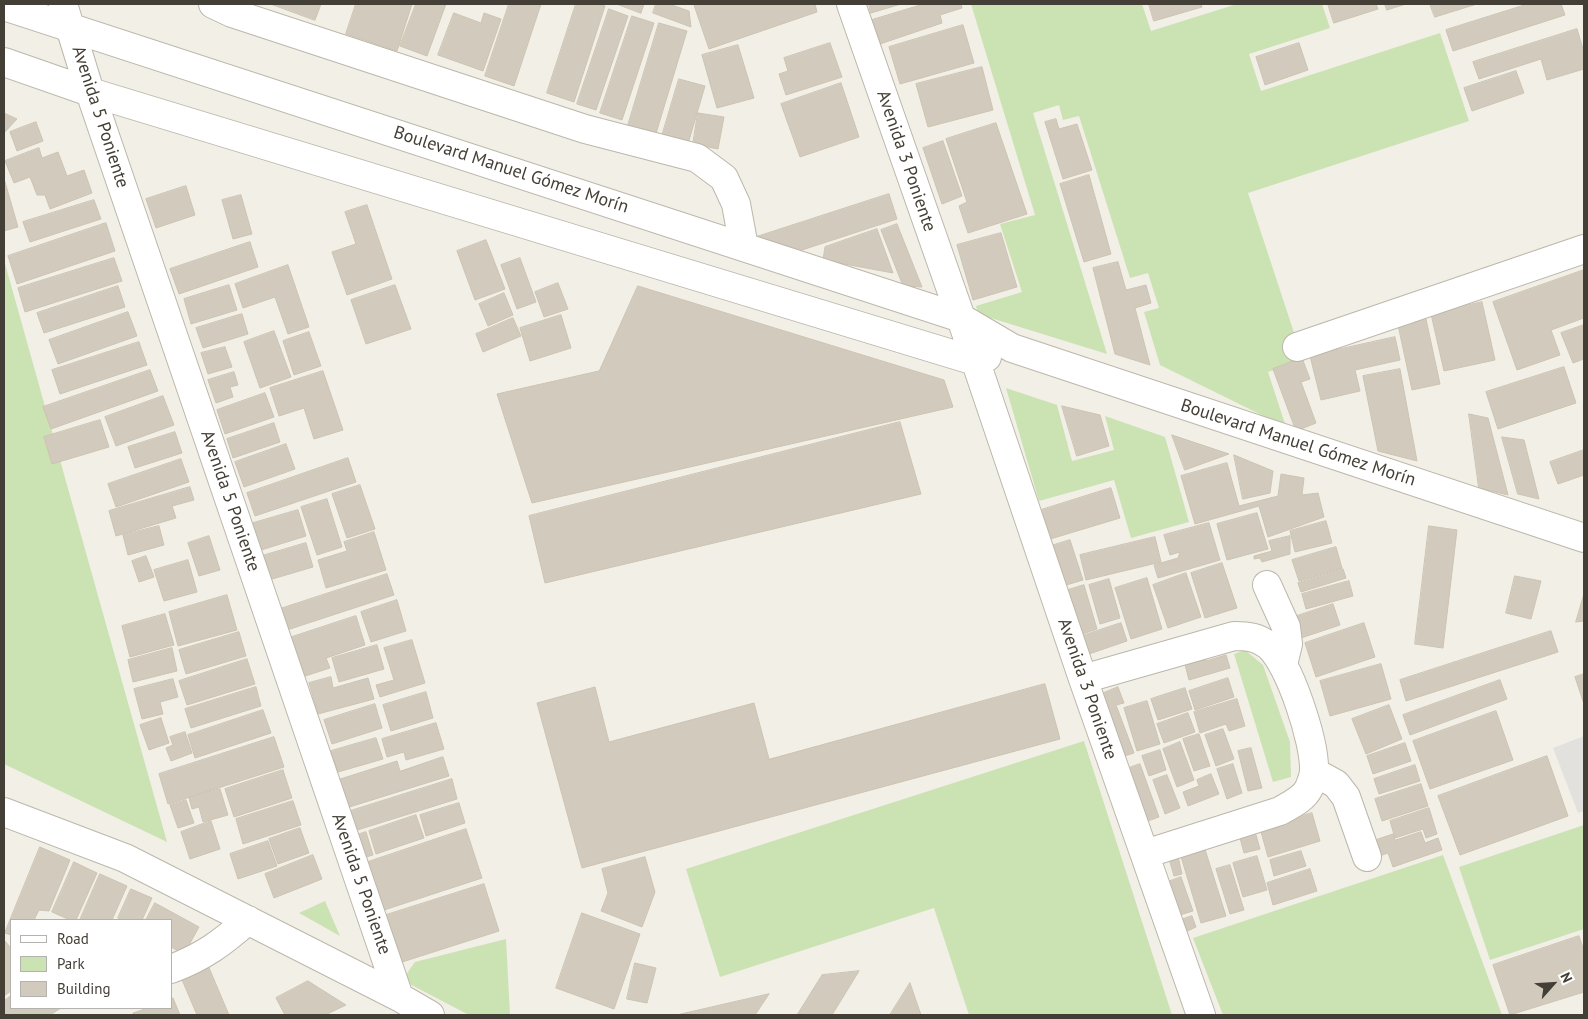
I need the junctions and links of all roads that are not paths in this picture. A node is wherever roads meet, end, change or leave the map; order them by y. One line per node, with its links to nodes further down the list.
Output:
1 (213, 4): 7 (street)
2 (851, 4): 9 (street, Avenida 3 Poniente)
3 (4, 6): 4 (street, Boulevard Manuel Gómez Morín)
4 (66, 15): 6 (street, Avenida 5 Poniente); 7 (street, Boulevard Manuel Gómez Morín)
5 (4, 62): 6 (street)
6 (90, 92): 12 (street); 23 (street, Avenida 5 Poniente)
7 (744, 247): 9 (street, Boulevard Manuel Gómez Morín)
8 (1584, 249): 10 (street)
9 (962, 318): 11 (street, Boulevard Manuel Gómez Morín); 12 (street, Avenida 3 Poniente)
10 (1297, 347)
11 (1012, 348): 12 (street); 13 (street, Boulevard Manuel Gómez Morín)
12 (975, 361): 16 (street, Avenida 3 Poniente)
13 (1584, 538)
14 (1267, 585): 15 (street)
15 (1283, 665): 16 (street); 17 (street)
16 (1083, 679): 19 (street, Avenida 3 Poniente)
17 (1314, 772): 19 (street); 20 (street)
18 (4, 812): 21 (street, Avenida 5 Poniente)
19 (1145, 854): 25 (street, Avenida 3 Poniente)
20 (1367, 857)
21 (248, 920): 22 (street); 23 (street, Avenida 5 Poniente)
22 (172, 969)
23 (399, 997): 24 (street, Avenida 5 Poniente)
24 (430, 1015)
25 (1201, 1015)

